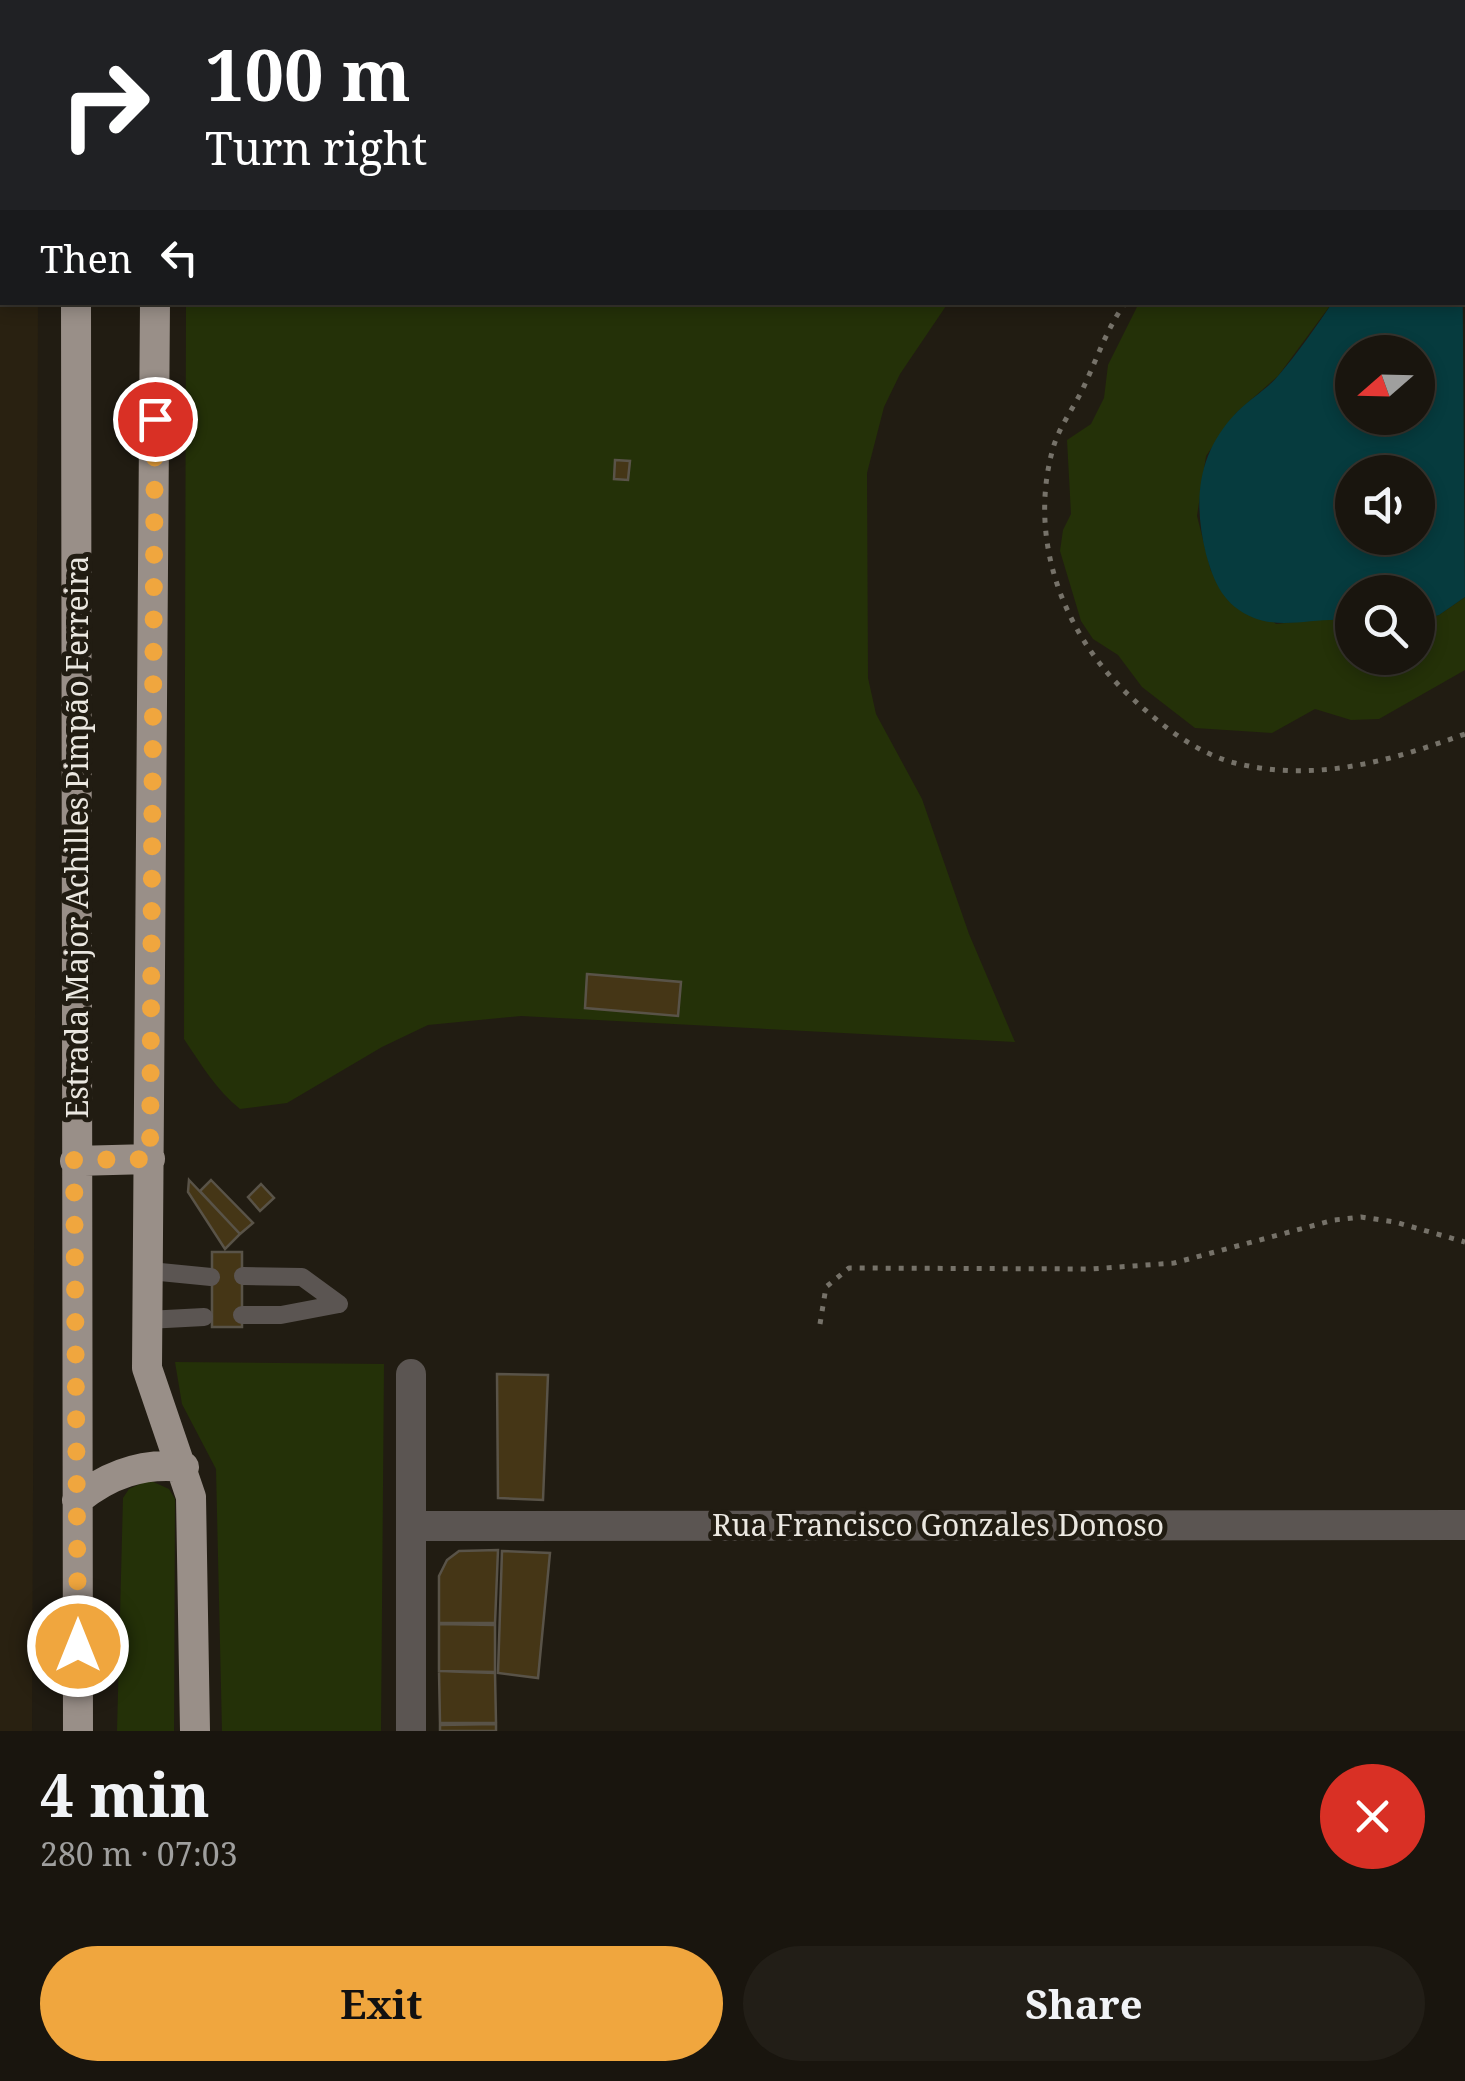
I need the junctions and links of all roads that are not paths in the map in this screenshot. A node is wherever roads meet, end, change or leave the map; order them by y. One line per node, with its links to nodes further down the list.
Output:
1 (76, 305): 4 (main road, Estrada Major Achilles Pimpão Ferreira)
2 (156, 305): 3 (main road)
3 (150, 1159): 4 (main road); 5 (main road)
4 (74, 1160): 13 (main road, Estrada Major Achilles Pimpão Ferreira)
5 (150, 1271): 6 (lane); 10 (main road)
6 (211, 1276)
7 (242, 1276): 8 (lane)
8 (242, 1315)
9 (204, 1317): 10 (lane)
10 (148, 1320): 12 (main road)
11 (411, 1374): 15 (street)
12 (184, 1467): 13 (main road); 19 (main road)
13 (77, 1500): 16 (main road, Estrada Major Achilles Pimpão Ferreira)
14 (1465, 1525): 15 (street, Rua Francisco Gonzales Donoso)
15 (410, 1526): 20 (street)
16 (78, 1685): 17 (main road, Estrada Major Achilles Pimpão Ferreira); 18 (main road)
17 (78, 1731)
18 (94, 1731)
19 (195, 1731)
20 (411, 1731)

